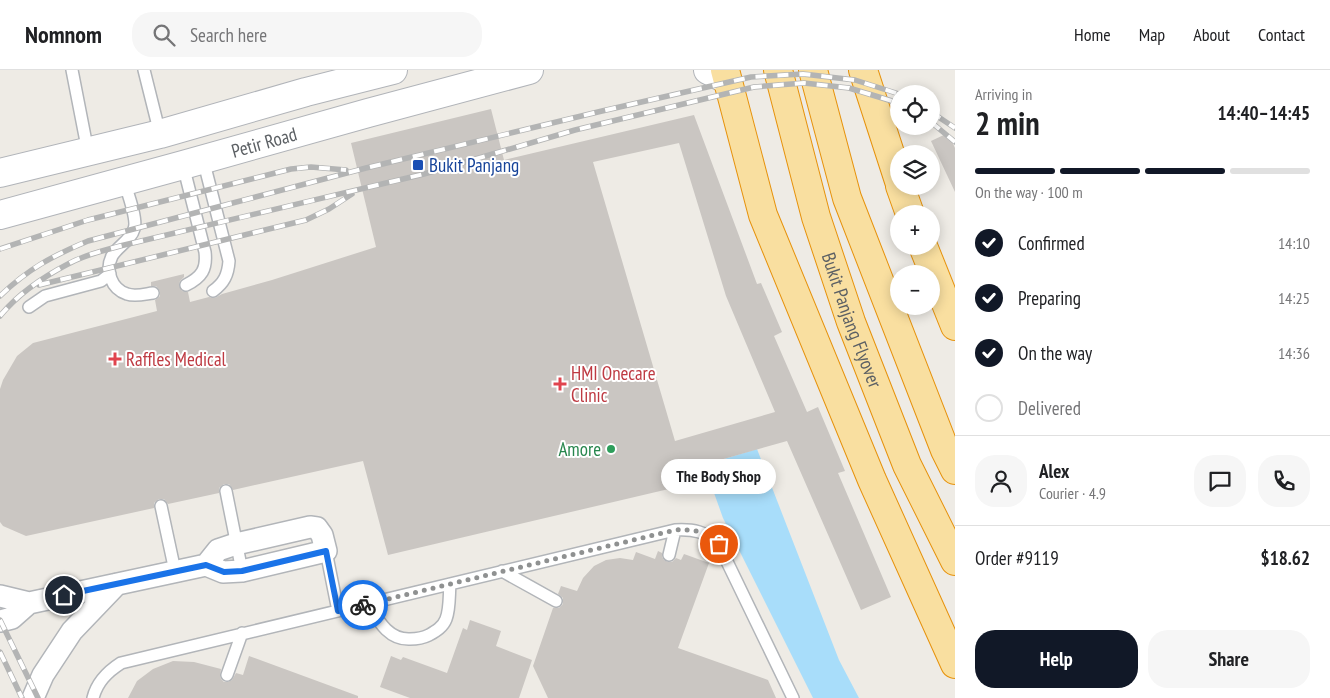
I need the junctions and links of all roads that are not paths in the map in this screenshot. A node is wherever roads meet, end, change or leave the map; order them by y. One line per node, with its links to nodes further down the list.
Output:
1 (72, 70): 11 (lane)
2 (144, 70): 10 (lane)
3 (393, 70): 10 (main road, Petir Road)
4 (529, 70): 9 (main road, Petir Road)
5 (778, 70): 31 (highway, Bukit Panjang Flyover)
6 (813, 70): 24 (highway, Bukit Panjang Flyover)
7 (865, 71): 12 (highway)
8 (720, 73): 45 (highway)
9 (479, 76): 13 (main road, Petir Road)
10 (160, 134): 11 (main road, Petir Road)
11 (88, 152): 14 (main road, Petir Road)
12 (890, 152)
13 (193, 162): 15 (main road, Petir Road); 19 (lane); 20 (lane)
14 (0, 173)
15 (124, 181): 16 (main road, Petir Road); 18 (lane)
16 (0, 215)
17 (927, 255): 23 (highway)
18 (110, 274): 21 (lane); 22 (lane)
19 (186, 285)
20 (213, 290)
21 (153, 293)
22 (29, 307)
23 (955, 326)
24 (955, 470)
25 (226, 491): 28 (lane)
26 (161, 506): 33 (lane)
27 (675, 530): 30 (lane); 35 (lane); 49 (lane)
28 (236, 544): 29 (street); 32 (street); 34 (lane)
29 (326, 551): 34 (street); 42 (lane)
30 (669, 555)
31 (955, 561)
32 (206, 565): 33 (street); 34 (street)
33 (175, 571): 36 (street)
34 (242, 571)
35 (502, 571): 37 (lane); 39 (lane)
36 (117, 584): 40 (street); 47 (street)
37 (450, 584): 41 (lane); 41 (lane)
38 (0, 596): 40 (street)
39 (556, 601)
40 (29, 603): 43 (street)
41 (368, 604): 42 (lane)
42 (338, 611): 44 (lane)
43 (0, 621)
44 (242, 633): 46 (lane); 48 (lane)
45 (955, 664)
46 (227, 675)
47 (33, 698)
48 (93, 698)
49 (793, 698)

